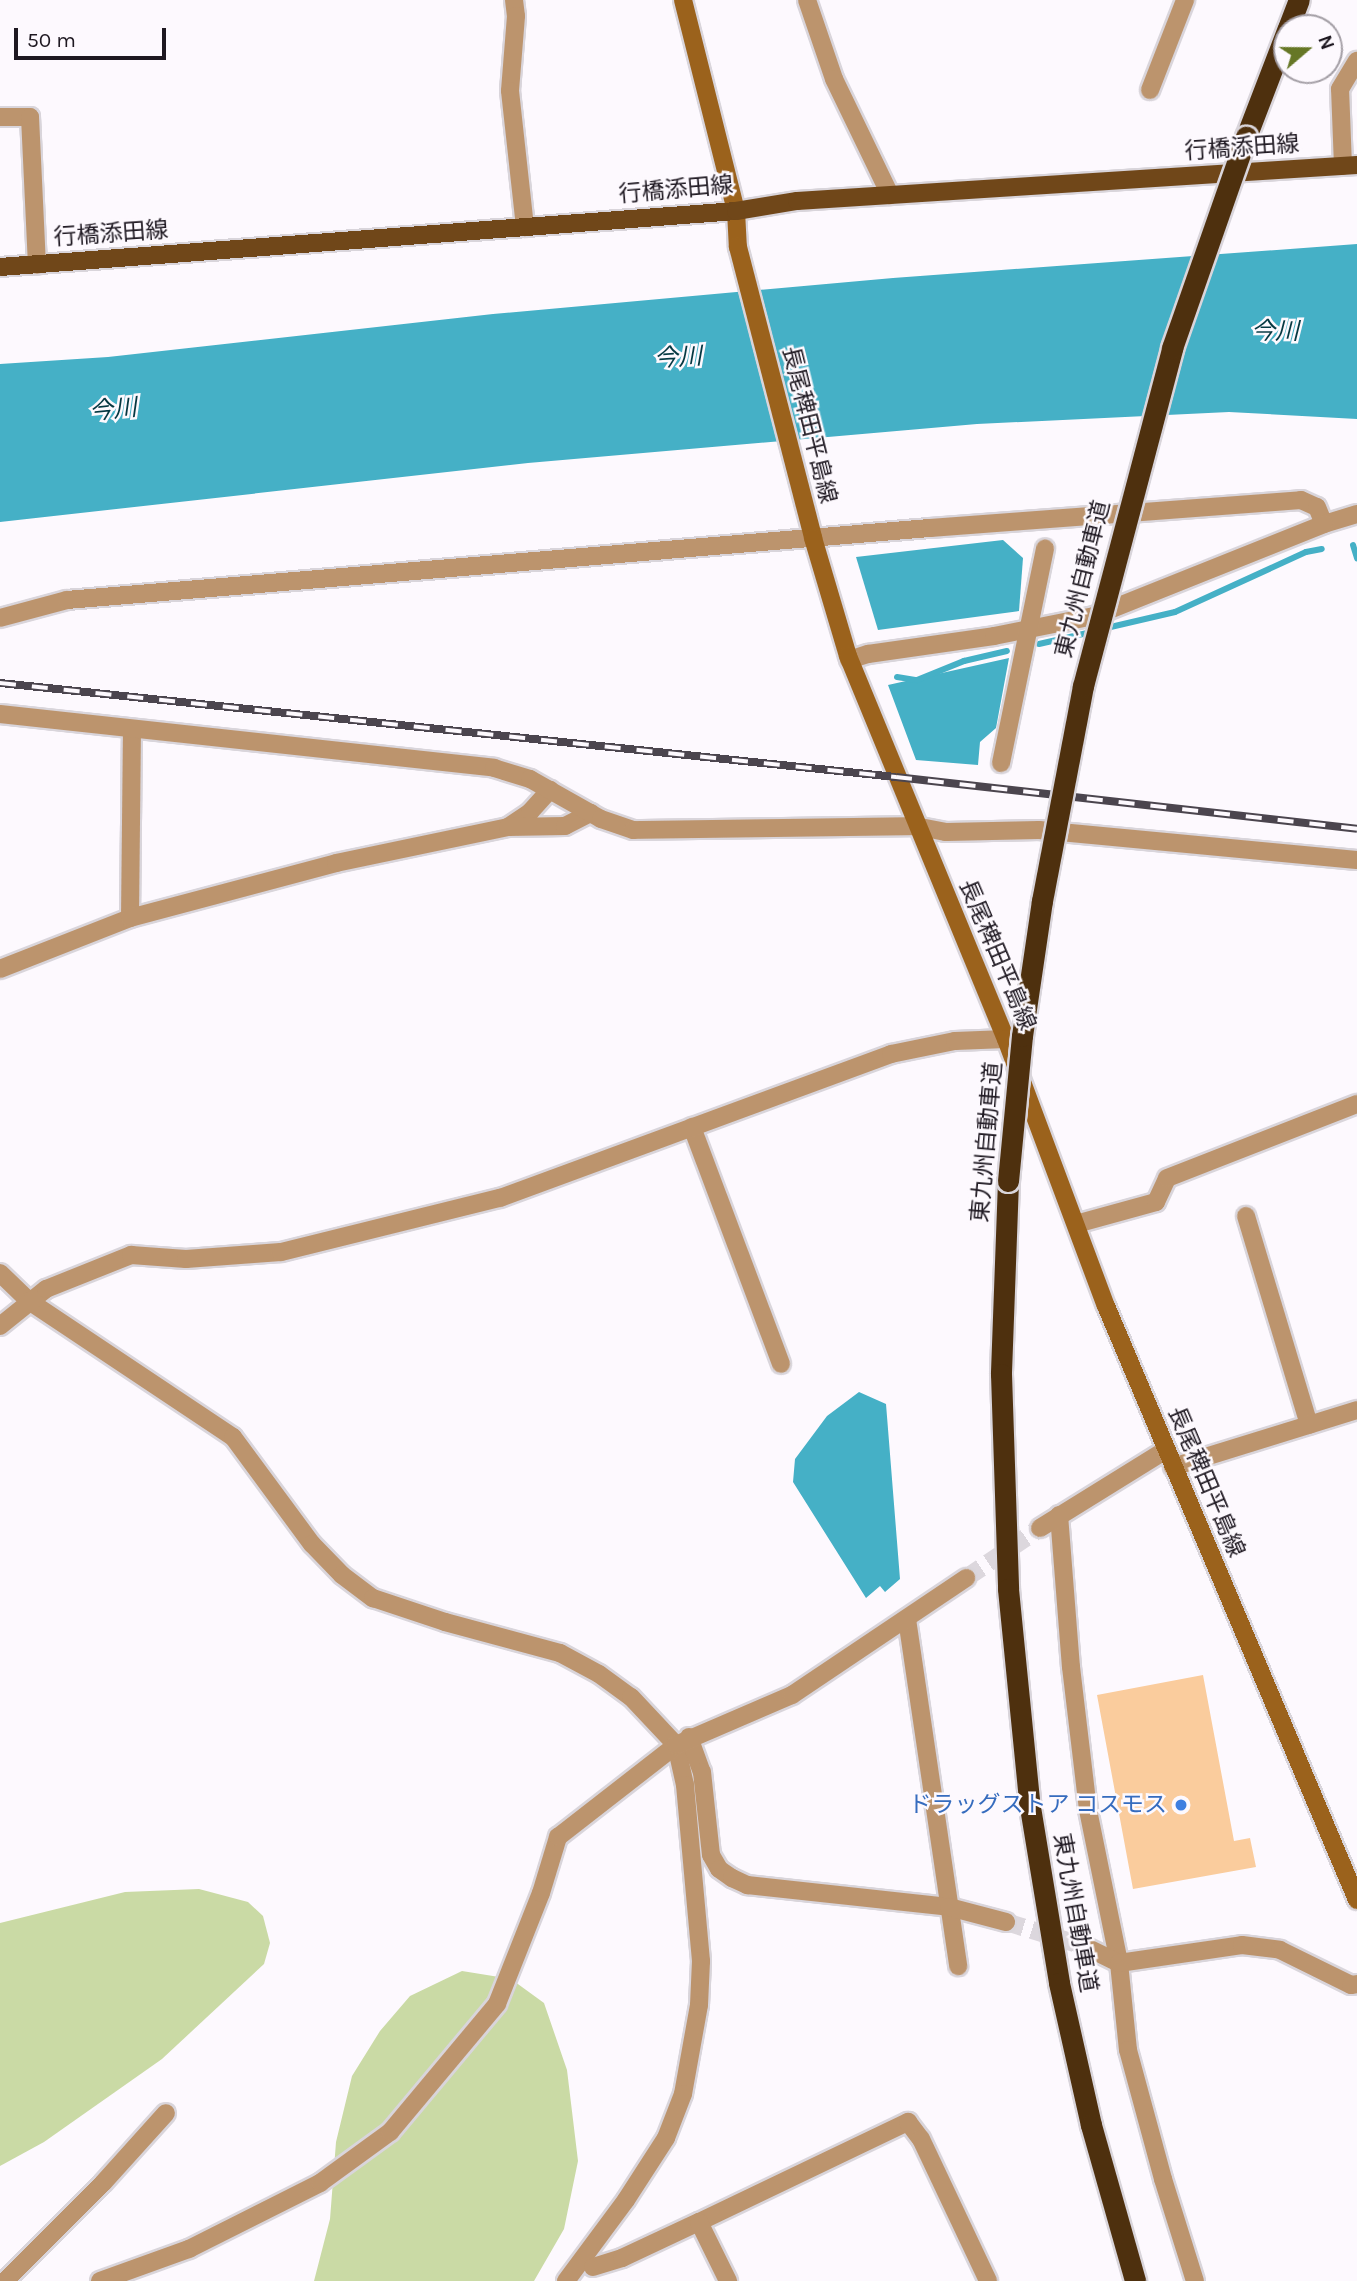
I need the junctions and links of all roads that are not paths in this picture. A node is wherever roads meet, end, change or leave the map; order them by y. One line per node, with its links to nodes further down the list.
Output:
1 (514, 0): 12 (street)
2 (682, 0): 11 (main road, 長尾稗田平島線)
3 (807, 0): 10 (street)
4 (1185, 0): 7 (street)
5 (1357, 61): 9 (street)
6 (1273, 66): 64 (highway, 東九州自動車道, bridge)
7 (1150, 90)
8 (0, 117): 13 (street)
9 (1350, 165): 10 (main road, 行橋添田線)
10 (890, 195): 11 (main road, 行橋添田線)
11 (736, 211): 12 (main road, 行橋添田線); 17 (main road, 長尾稗田平島線)
12 (525, 227): 13 (main road, 行橋添田線)
13 (37, 264): 14 (main road, 行橋添田線)
14 (0, 267)
15 (1357, 514): 16 (street)
16 (1324, 524): 17 (street); 20 (street)
17 (811, 531): 19 (street); 21 (main road, 長尾稗田平島線)
18 (1045, 548): 20 (street)
19 (0, 618)
20 (1030, 629): 21 (street); 24 (street)
21 (849, 660): 27 (main road, 長尾稗田平島線)
22 (0, 714): 23 (street)
23 (132, 729): 25 (street); 30 (street)
24 (1001, 763)
25 (550, 790): 26 (street); 28 (street)
26 (591, 813): 27 (street); 28 (street)
27 (915, 825): 29 (street); 32 (main road, 長尾稗田平島線)
28 (508, 827): 30 (street)
29 (1357, 860)
30 (130, 918): 31 (street)
31 (0, 969)
32 (1006, 1039): 34 (street); 36 (main road, 長尾稗田平島線)
33 (1357, 1104): 36 (street)
34 (692, 1127): 38 (street); 40 (street)
35 (1246, 1216): 42 (street)
36 (1076, 1224): 43 (main road, 長尾稗田平島線)
37 (0, 1273): 38 (street)
38 (29, 1301): 39 (street); 48 (street)
39 (0, 1326)
40 (781, 1364)
41 (1357, 1410): 42 (street)
42 (1309, 1425): 43 (street)
43 (1169, 1458): 44 (street); 49 (main road, 長尾稗田平島線)
44 (1059, 1515): 45 (street); 53 (street)
45 (1040, 1528)
46 (966, 1578): 47 (street)
47 (906, 1619): 48 (street); 50 (street)
48 (683, 1741): 50 (street); 58 (street); 60 (street)
49 (1357, 1900)
50 (949, 1907): 51 (street); 54 (street)
51 (1006, 1922)
52 (1084, 1946): 53 (street)
53 (1119, 1963): 55 (street); 65 (street)
54 (958, 1966)
55 (1357, 1984)
56 (166, 2113): 59 (street)
57 (699, 2222): 58 (street); 62 (street); 63 (street)
58 (593, 2268): 61 (street)
59 (5, 2281)
60 (100, 2281)
61 (566, 2281)
62 (728, 2281)
63 (988, 2281)
64 (1135, 2281)
65 (1195, 2281)

